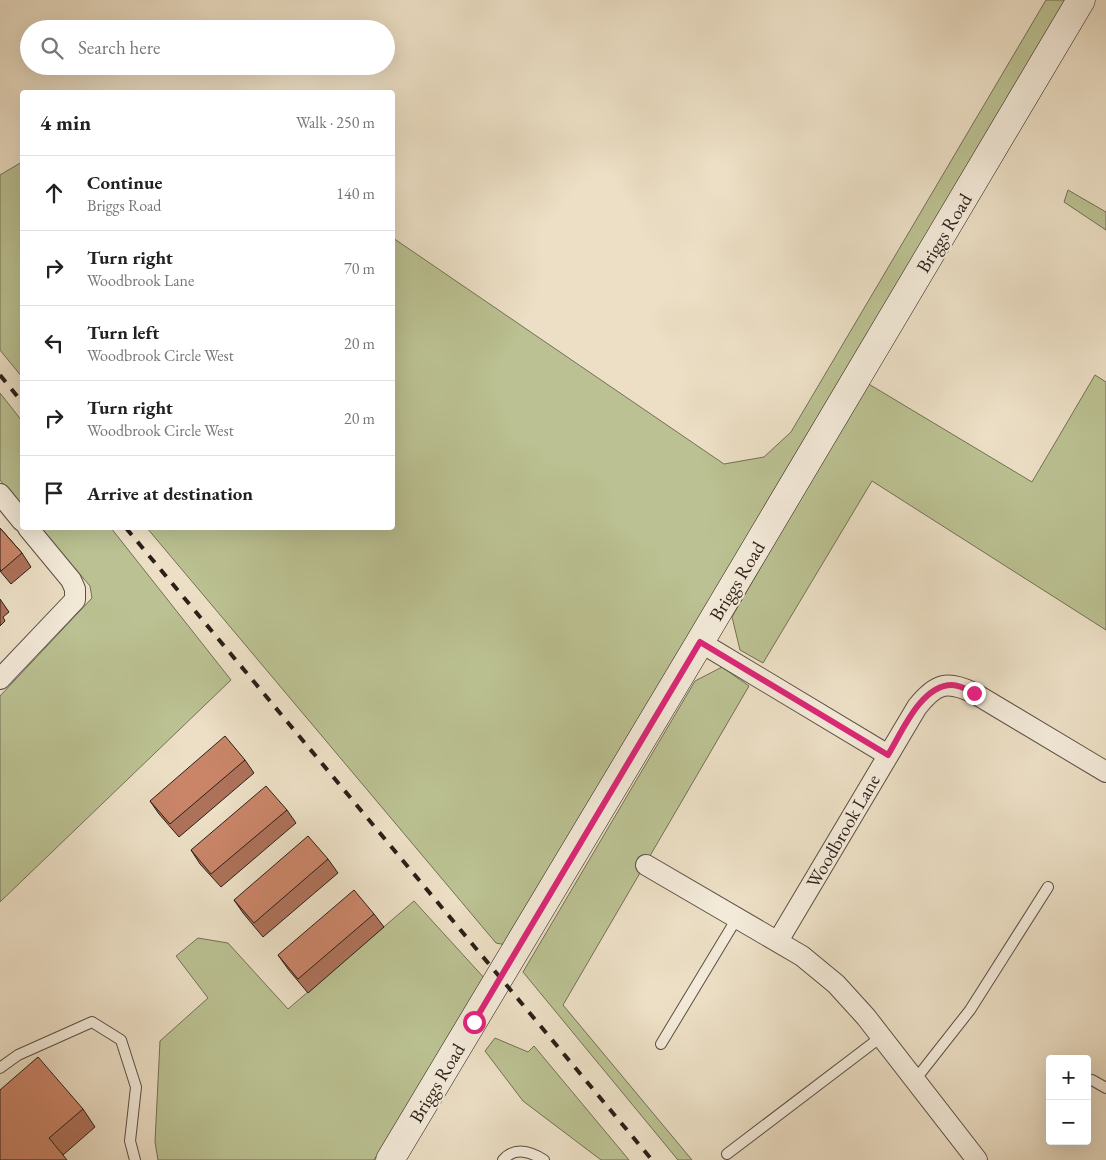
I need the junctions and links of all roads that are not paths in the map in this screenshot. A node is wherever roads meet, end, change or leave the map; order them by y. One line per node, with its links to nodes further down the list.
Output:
1 (1081, 0): 5 (street, Briggs Road)
2 (0, 494): 3 (street)
3 (20, 519)
4 (30, 530): 6 (street)
5 (700, 642): 7 (street, Woodbrook Lane); 21 (street, Briggs Road)
6 (1, 677)
7 (888, 755): 8 (street); 12 (street, Woodbrook Lane)
8 (1106, 772)
9 (646, 865): 11 (street)
10 (1048, 887): 16 (lane)
11 (737, 918): 12 (street); 14 (lane)
12 (778, 941): 13 (street)
13 (881, 1037): 16 (street); 19 (lane)
14 (661, 1044)
15 (0, 1068): 20 (lane)
16 (915, 1080): 24 (street)
17 (1092, 1080): 18 (lane)
18 (1106, 1088)
19 (727, 1154)
20 (135, 1160)
21 (390, 1160)
22 (503, 1160): 23 (lane)
23 (544, 1160)
24 (977, 1160)

